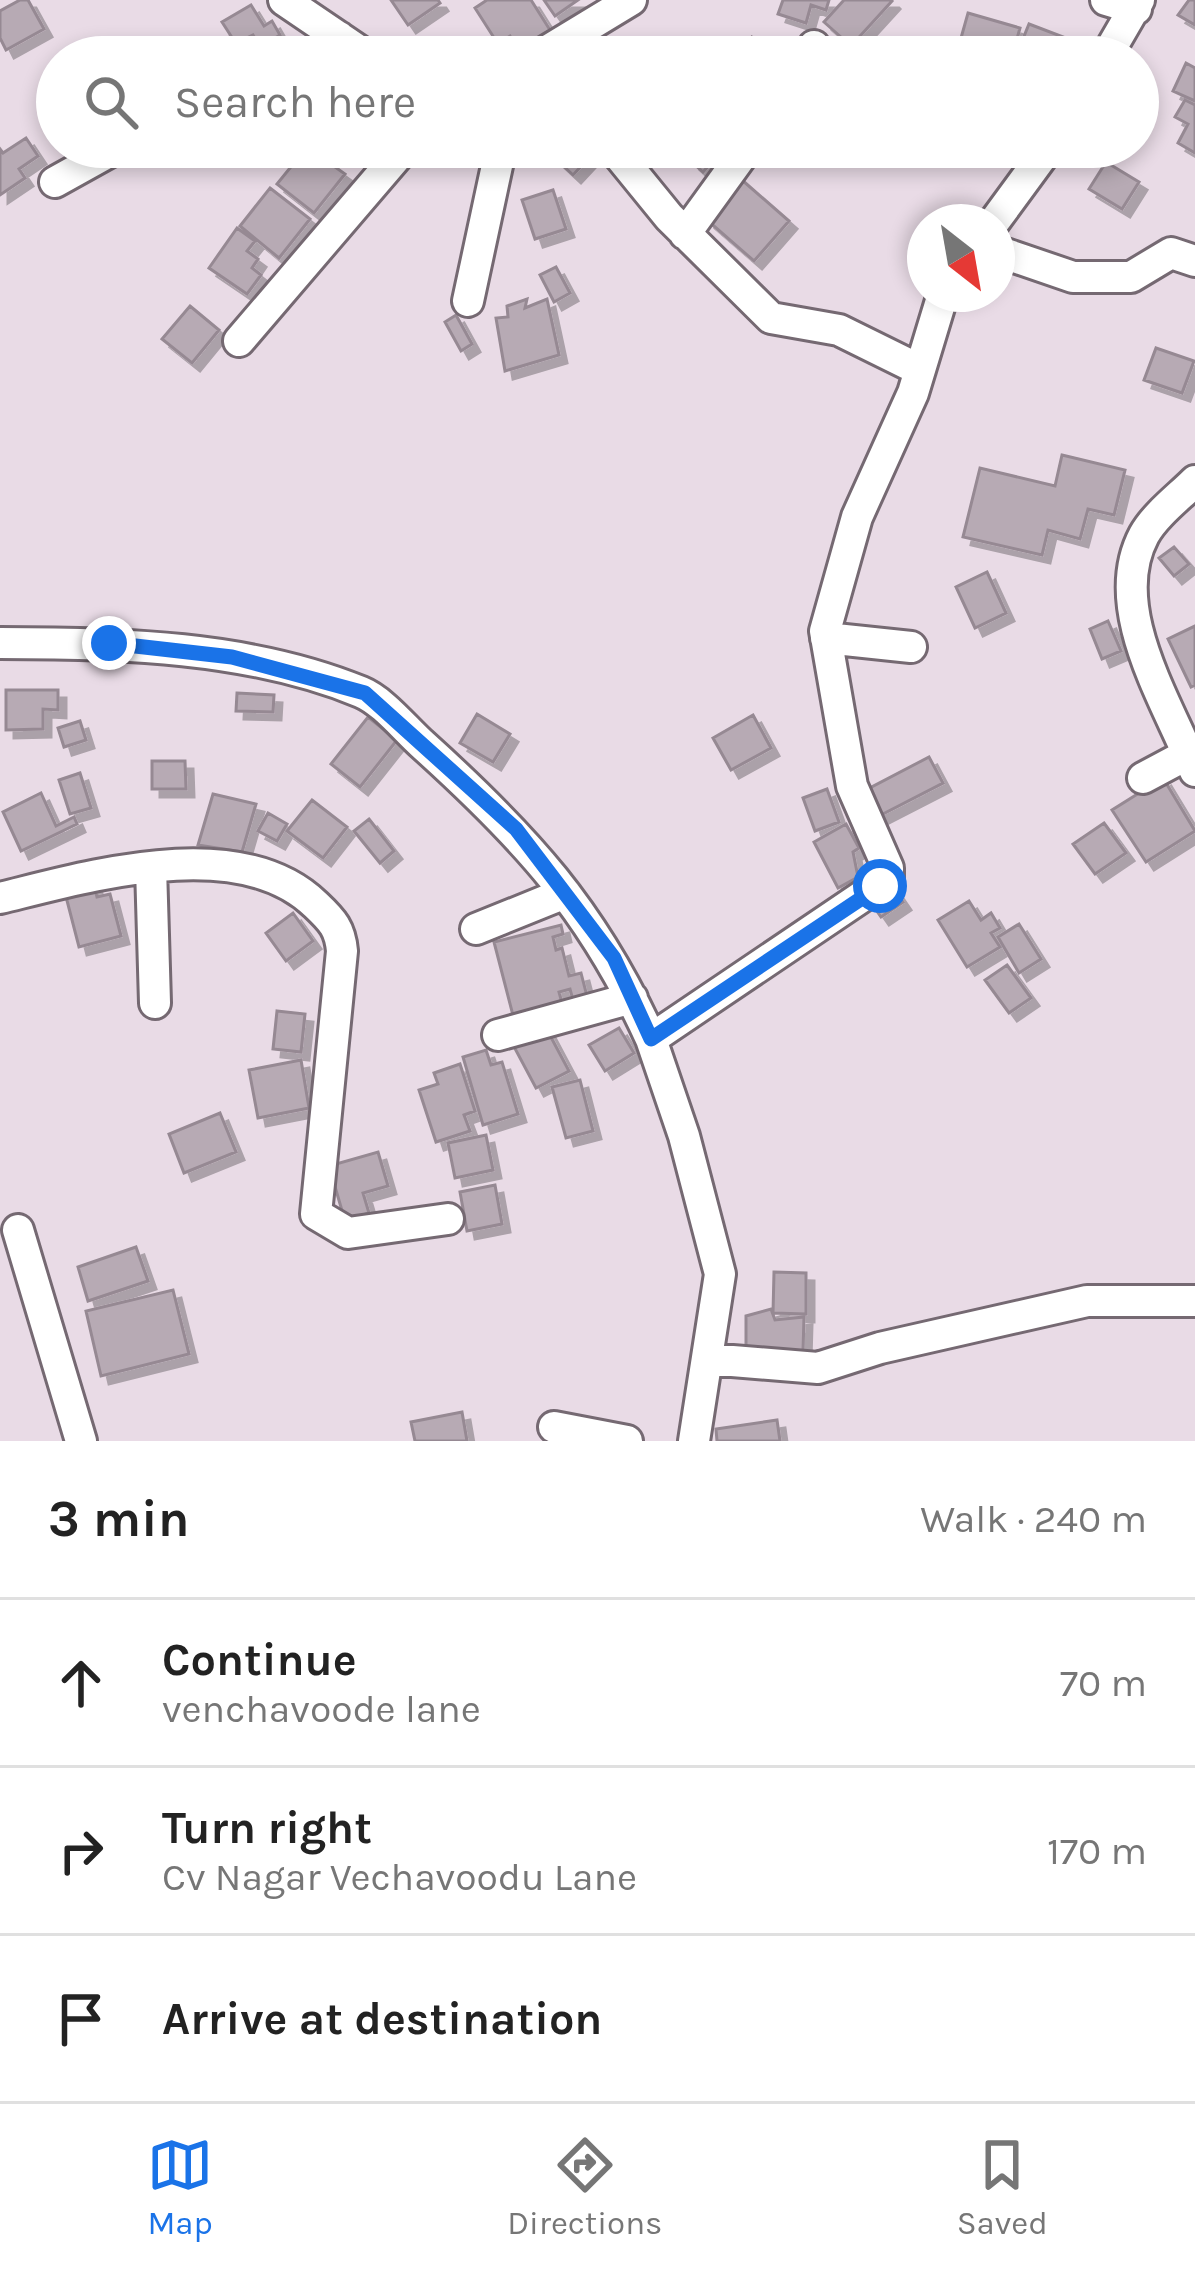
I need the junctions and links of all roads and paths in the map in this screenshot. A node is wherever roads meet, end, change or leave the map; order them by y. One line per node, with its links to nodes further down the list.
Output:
1 (284, 0): 4 (street)
2 (631, 0): 5 (street)
3 (1127, 3): 6 (street)
4 (338, 36)
5 (572, 36)
6 (1114, 36)
7 (80, 168): 13 (street)
8 (387, 168): 20 (street)
9 (496, 168): 18 (street)
10 (630, 168): 15 (street)
11 (733, 168): 15 (street)
12 (1034, 168): 14 (street)
13 (55, 182)
14 (1007, 204)
15 (686, 234): 21 (street)
16 (1015, 257): 17 (street)
17 (1195, 261)
18 (468, 301)
19 (938, 312): 21 (street)
20 (239, 341)
21 (920, 370): 23 (street)
22 (1195, 481): 26 (street)
23 (826, 638): 25 (street); 35 (street)
24 (0, 643): 29 (street)
25 (911, 647)
26 (1192, 763): 27 (street)
27 (1143, 778)
28 (151, 867): 30 (street); 33 (street); 36 (street)
29 (565, 893): 31 (street); 32 (street)
30 (0, 898)
31 (476, 929)
32 (632, 998): 34 (street); 35 (street)
33 (155, 1003)
34 (498, 1035)
35 (651, 1039): 39 (street)
36 (448, 1219)
37 (18, 1230): 41 (street)
38 (1195, 1301): 39 (street)
39 (708, 1359): 43 (street)
40 (554, 1427): 42 (street)
41 (82, 1441)
42 (628, 1441)
43 (694, 1441)

